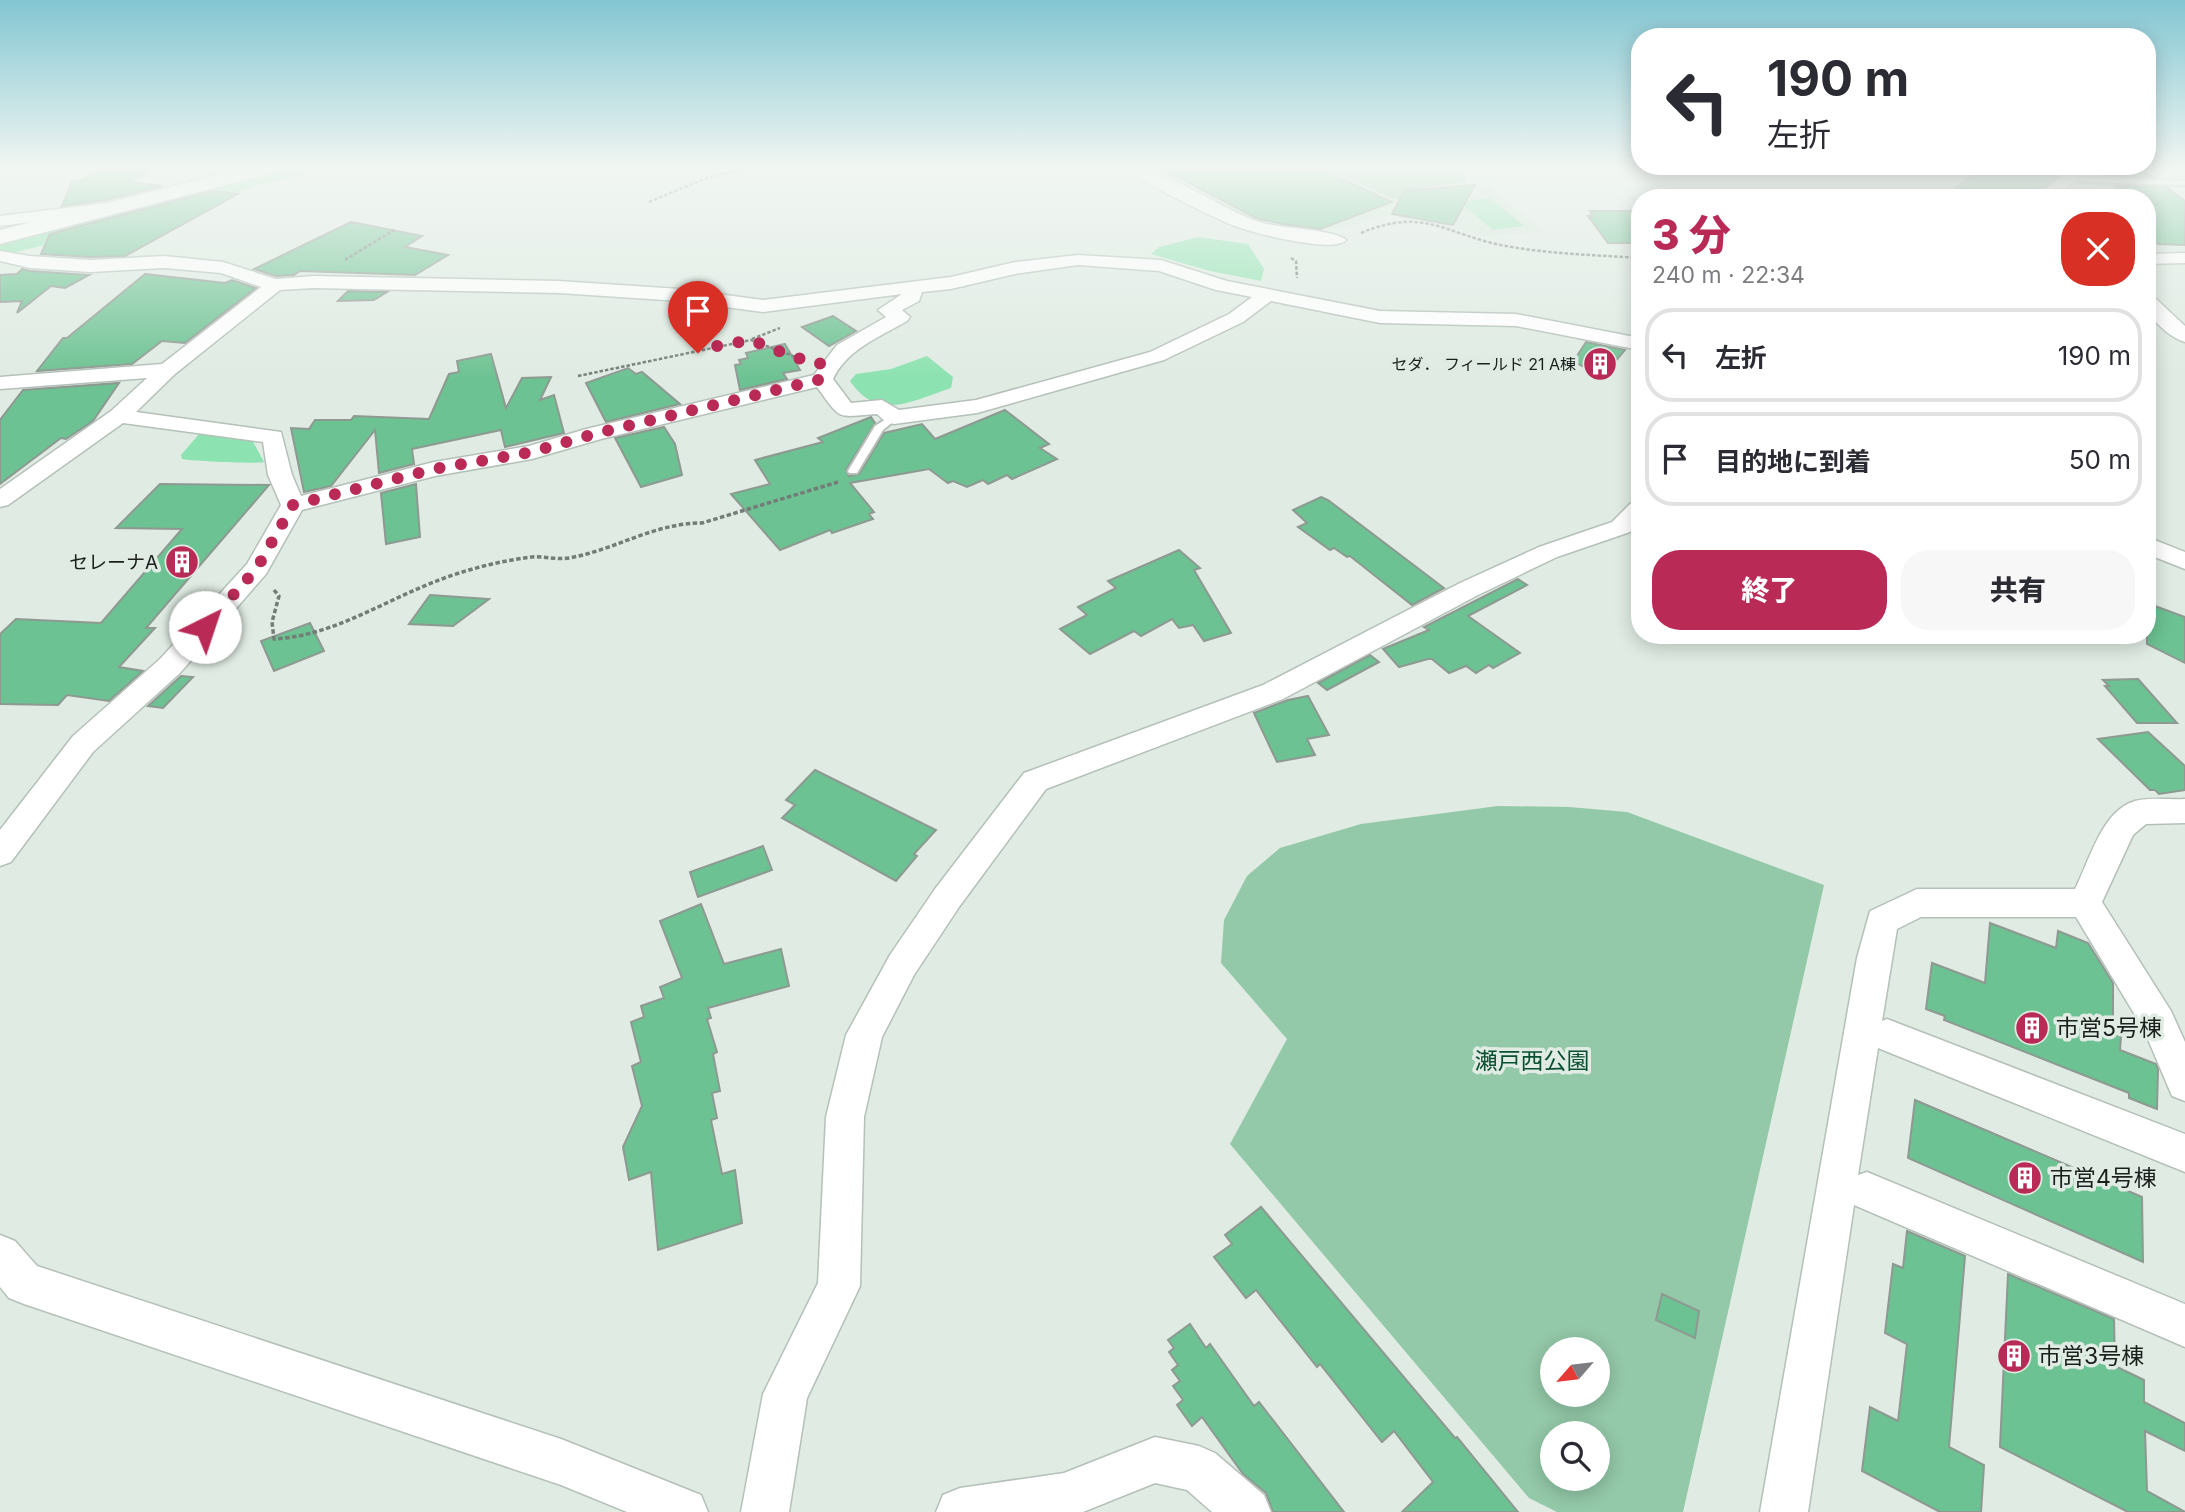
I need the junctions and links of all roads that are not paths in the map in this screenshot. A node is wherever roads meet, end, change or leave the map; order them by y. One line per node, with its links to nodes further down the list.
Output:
1 (1325, 239): 2 (street)
2 (1337, 240)
3 (0, 256): 6 (street)
4 (2185, 258): 5 (street)
5 (2156, 259)
6 (275, 285): 7 (street); 12 (street)
7 (912, 287): 8 (street); 13 (street)
8 (1269, 293): 11 (street); 16 (street)
9 (2156, 310): 10 (street)
10 (2185, 335)
11 (1631, 342)
12 (169, 370): 14 (street); 15 (street)
13 (823, 375): 16 (street); 19 (street)
14 (5, 387)
15 (119, 416): 18 (street); 19 (street)
16 (894, 417): 17 (lane)
17 (853, 471)
18 (5, 492)
19 (293, 505): 24 (street)
20 (1631, 516): 33 (street)
21 (2156, 549): 22 (street)
22 (2185, 561)
23 (2185, 811): 25 (street)
24 (0, 853)
25 (2085, 903): 27 (street); 36 (street)
26 (1887, 1034): 28 (street)
27 (2185, 1084)
28 (2185, 1153)
29 (1867, 1191): 31 (street)
30 (0, 1256): 32 (street)
31 (2185, 1326)
32 (684, 1512)
33 (765, 1512)
34 (960, 1512): 35 (street)
35 (1247, 1512)
36 (1784, 1512)

